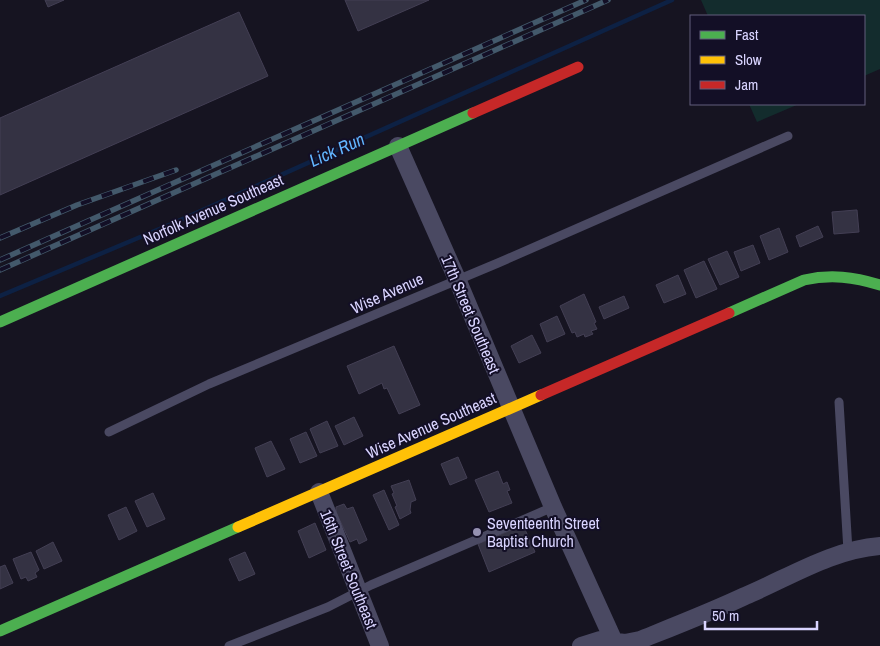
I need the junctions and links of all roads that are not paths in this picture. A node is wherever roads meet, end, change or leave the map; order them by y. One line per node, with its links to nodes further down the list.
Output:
1 (578, 68): 3 (street, Norfolk Avenue Southeast)
2 (788, 136): 4 (lane, Wise Avenue)
3 (398, 146): 4 (street, 17th Street Southeast); 6 (street, Norfolk Avenue Southeast)
4 (457, 279): 8 (street, 17th Street Southeast); 9 (lane, Wise Avenue)
5 (880, 286): 8 (street, Wise Avenue Southeast)
6 (0, 322)
7 (839, 402): 13 (lane)
8 (511, 407): 10 (street, Wise Avenue Southeast); 11 (street, 17th Street Southeast)
9 (109, 432)
10 (319, 492): 14 (street, 16th Street Southeast); 15 (street, Wise Avenue Southeast)
11 (553, 507): 14 (lane); 16 (street, 17th Street Southeast)
12 (880, 546): 13 (street)
13 (848, 551): 16 (street)
14 (358, 592): 17 (lane); 18 (street, 16th Street Southeast)
15 (0, 631)
16 (615, 644): 19 (street)
17 (229, 646)
18 (380, 646)
19 (581, 646)

